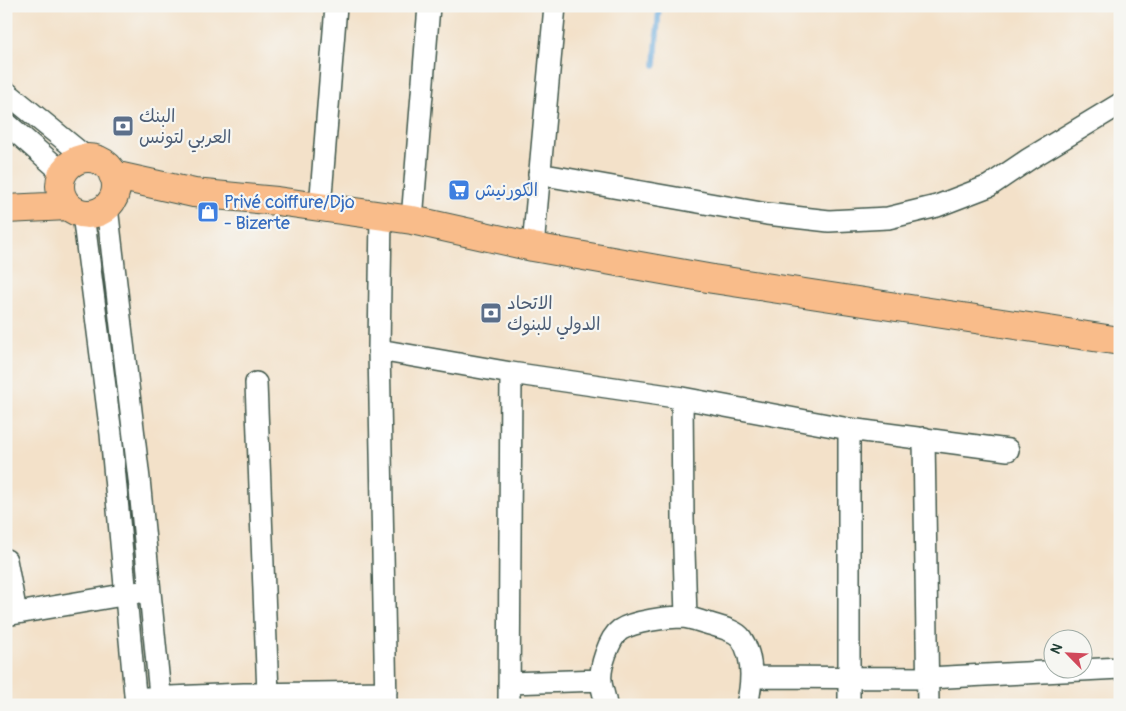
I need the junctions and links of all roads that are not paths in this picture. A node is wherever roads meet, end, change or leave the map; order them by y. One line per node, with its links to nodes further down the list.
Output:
1 (336, 6): 12 (street)
2 (429, 6): 14 (street)
3 (555, 6): 8 (street)
4 (6, 92): 7 (street)
5 (1120, 104): 8 (street)
6 (6, 122): 9 (street)
7 (88, 158): 9 (main road)
8 (539, 174): 15 (street)
9 (86, 194): 10 (main road); 11 (main road); 12 (main road); 25 (street); 26 (street)
10 (6, 201)
11 (6, 208)
12 (320, 208): 13 (main road)
13 (381, 216): 14 (main road); 17 (street)
14 (412, 220): 15 (main road)
15 (533, 247): 16 (main road)
16 (1120, 341)
17 (379, 350): 18 (street); 36 (street)
18 (511, 373): 20 (street); 34 (street)
19 (256, 383): 35 (street)
20 (682, 398): 21 (street); 28 (street)
21 (849, 429): 22 (street); 31 (street)
22 (924, 438): 23 (street); 32 (street)
23 (1008, 450)
24 (6, 560): 27 (street)
25 (150, 591): 26 (street); 38 (street)
26 (126, 594): 27 (street); 39 (street)
27 (11, 614)
28 (686, 617): 30 (street); 33 (street)
29 (1120, 668): 32 (street)
30 (751, 677): 31 (street); 42 (street)
31 (849, 678): 32 (street); 43 (street)
32 (928, 678): 44 (street)
33 (601, 680): 34 (street); 41 (street)
34 (508, 683): 40 (street)
35 (268, 694): 36 (street); 37 (street)
36 (386, 698)
37 (244, 699): 38 (street)
38 (161, 701): 39 (street)
39 (135, 702)
40 (509, 705)
41 (606, 705)
42 (747, 705)
43 (849, 705)
44 (928, 705)

